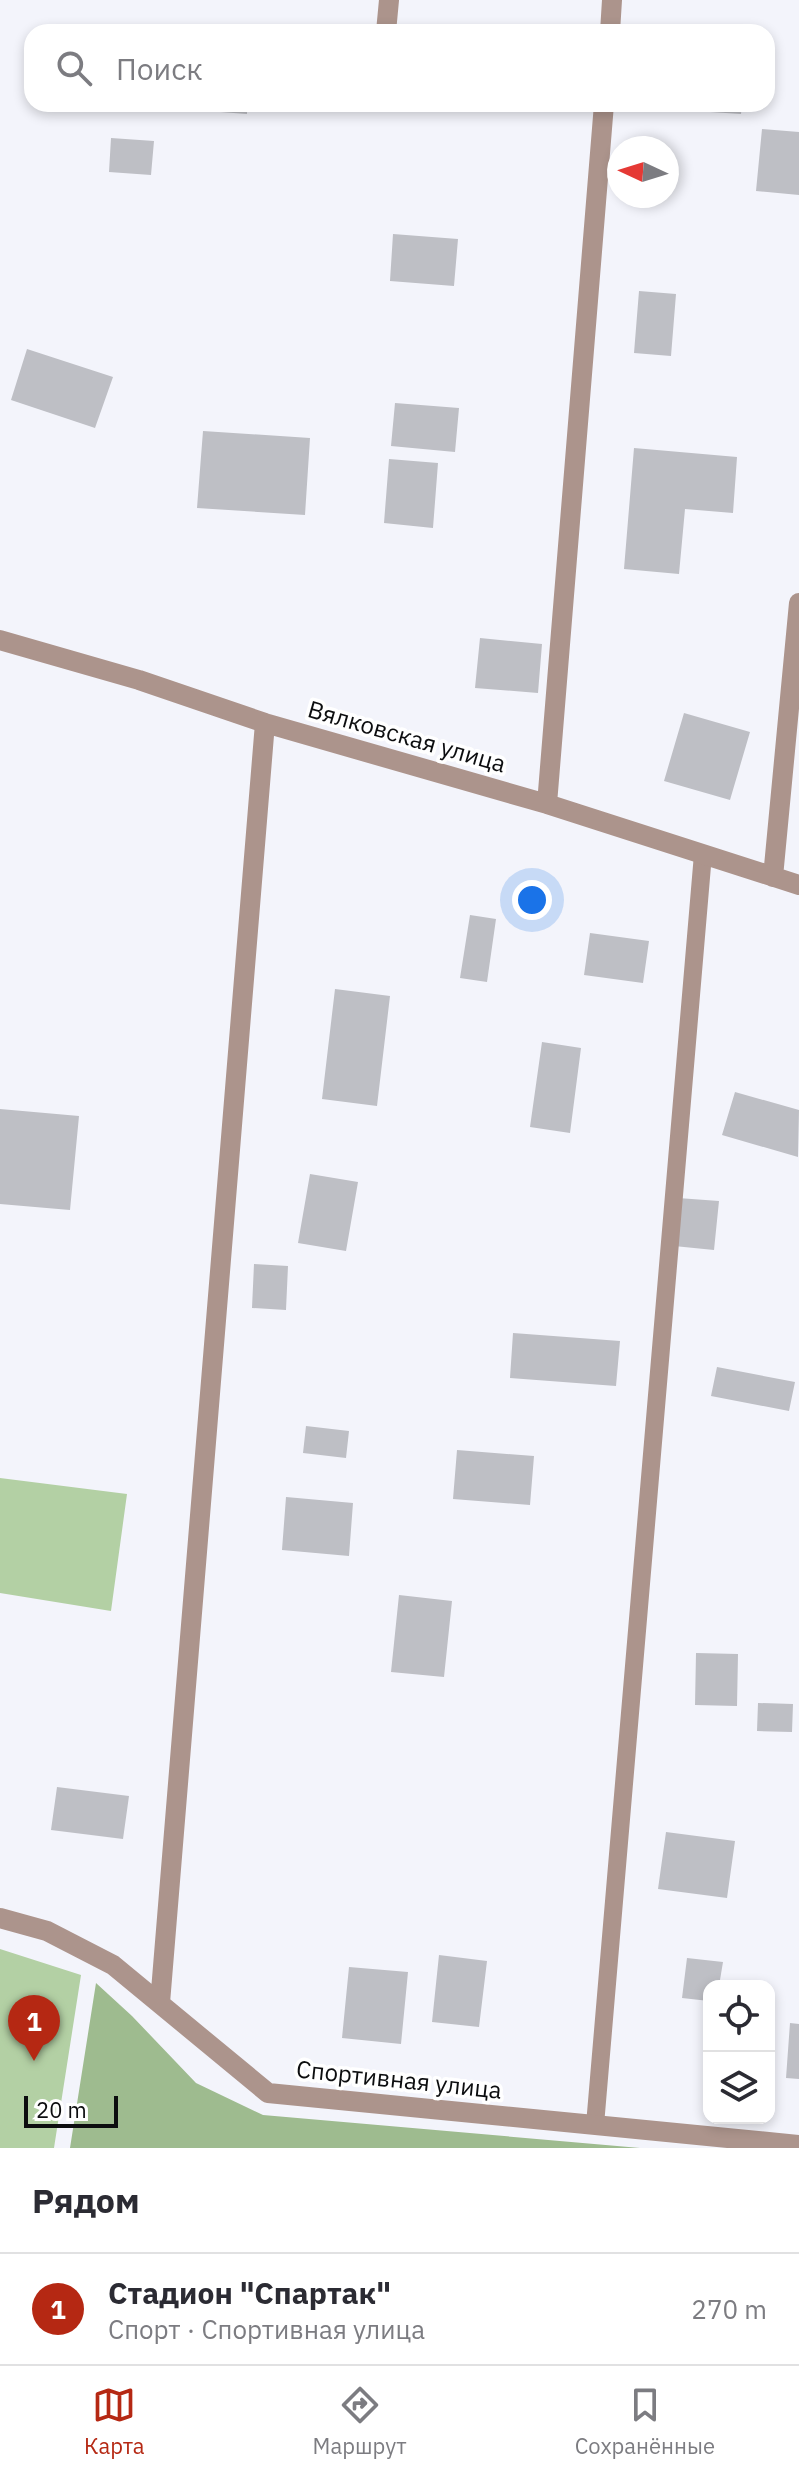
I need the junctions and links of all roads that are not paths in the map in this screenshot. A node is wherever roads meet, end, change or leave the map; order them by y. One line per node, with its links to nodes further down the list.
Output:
1 (389, 0): 3 (street)
2 (612, 0): 4 (street)
3 (387, 24)
4 (610, 24)
5 (603, 112): 9 (street)
6 (799, 603): 11 (street)
7 (0, 640): 8 (street, Вялковская улица)
8 (265, 723): 9 (street, Вялковская улица); 14 (street)
9 (547, 804): 10 (street, Вялковская улица)
10 (703, 854): 11 (street, Вялковская улица); 15 (lane)
11 (773, 877): 12 (street, Вялковская улица)
12 (799, 885)
13 (0, 1918): 14 (street, Спортивная улица)
14 (160, 2003): 15 (street, Спортивная улица)
15 (595, 2125): 16 (street, Спортивная улица)
16 (799, 2145)

